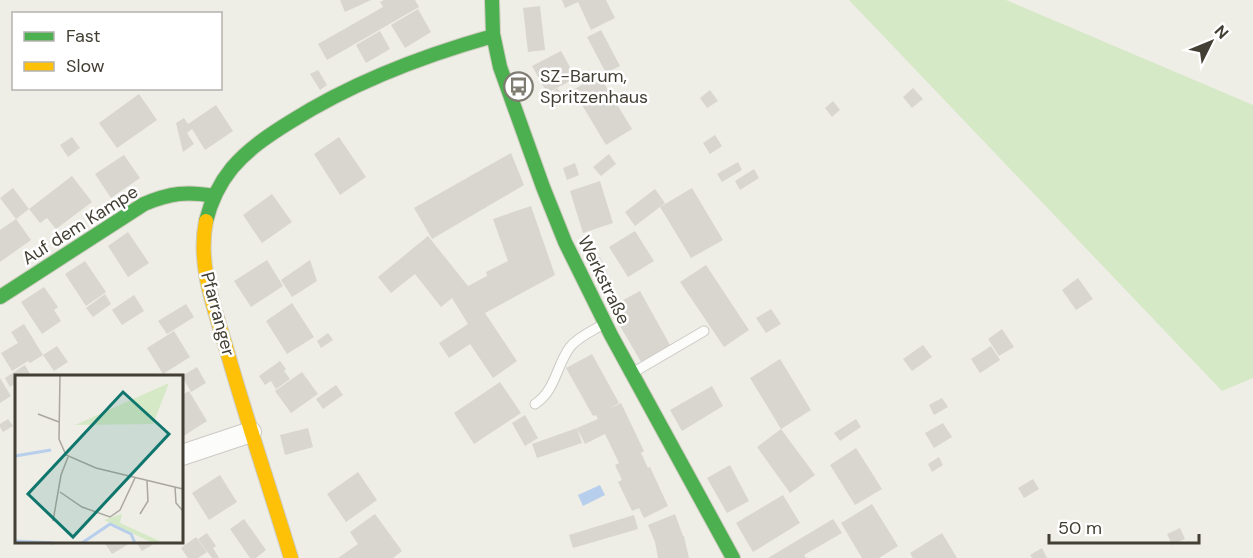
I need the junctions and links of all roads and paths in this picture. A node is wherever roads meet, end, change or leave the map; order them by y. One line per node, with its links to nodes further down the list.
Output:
1 (492, 0): 2 (street, Werkstraße)
2 (493, 36): 3 (street); 5 (street, Werkstraße)
3 (214, 196): 4 (street, Auf dem Kampe); 9 (street, Pfarranger)
4 (0, 297)
5 (604, 323): 7 (street, Werkstraße); 8 (lane)
6 (704, 331): 7 (lane)
7 (631, 373): 12 (street, Werkstraße)
8 (535, 404)
9 (250, 432): 10 (street); 11 (street, Pfarranger)
10 (183, 454)
11 (291, 558)
12 (733, 558)

